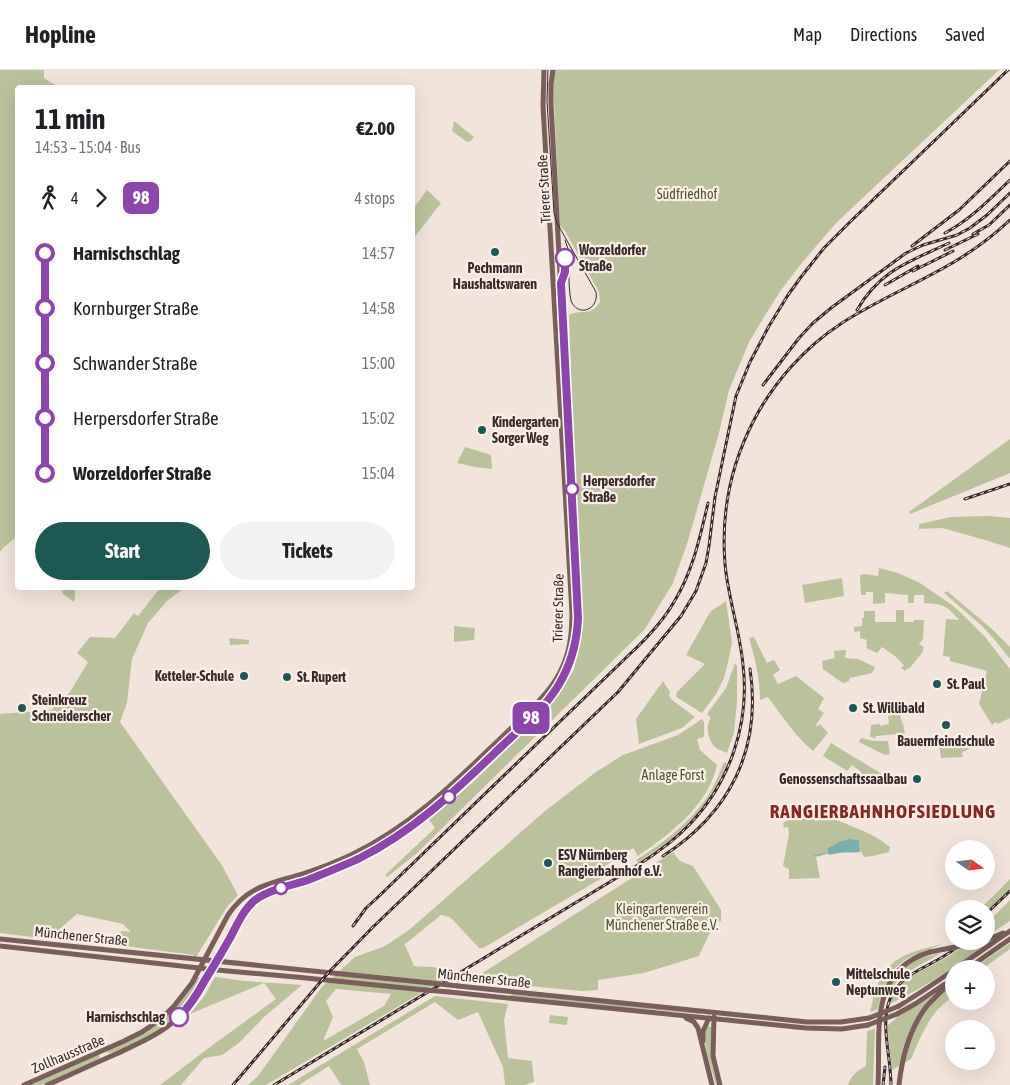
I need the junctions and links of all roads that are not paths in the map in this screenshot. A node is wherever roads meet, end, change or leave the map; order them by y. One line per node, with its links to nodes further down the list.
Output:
1 (544, 70): 3 (main road, Trierer Straße)
2 (553, 70): 4 (main road, Trierer Straße)
3 (554, 304): 4 (main road); 5 (main road, Trierer Straße)
4 (562, 307): 6 (main road, Trierer Straße)
5 (564, 478): 6 (main road); 7 (main road, Trierer Straße)
6 (571, 478): 8 (main road, Trierer Straße)
7 (454, 784): 8 (main road); 9 (main road, Trierer Straße)
8 (457, 790): 10 (main road, Trierer Straße)
9 (421, 811): 10 (main road); 11 (main road, Trierer Straße)
10 (425, 817): 12 (main road, Trierer Straße)
11 (288, 879): 12 (main road); 13 (main road, Trierer Straße)
12 (285, 887): 14 (main road, Trierer Straße)
13 (244, 896): 14 (main road); 15 (main road); 22 (main road, Trierer Straße)
14 (261, 896): 15 (main road, Trierer Straße)
15 (243, 915): 25 (main road, Trierer Straße)
16 (1010, 930): 17 (main road); 23 (main road, Münchener Straße)
17 (995, 936)
18 (0, 939): 22 (main road, Münchener Straße)
19 (1010, 939): 24 (main road)
20 (0, 946): 26 (main road, Münchener Straße)
21 (945, 949): 40 (main road, bridge)
22 (203, 960): 25 (main road, Münchener Straße); 26 (main road, Zollhausstraße)
23 (967, 960)
24 (980, 960)
25 (217, 962): 27 (main road, Zollhausstraße); 31 (main road, Münchener Straße, bridge)
26 (200, 968): 27 (main road, Münchener Straße); 36 (main road, Zollhausstraße)
27 (212, 970): 32 (main road, Münchener Straße, bridge); 37 (main road, Zollhausstraße)
28 (945, 975): 31 (main road, Münchener Straße, bridge)
29 (945, 984): 34 (main road, Münchener Straße, bridge)
30 (945, 987): 41 (main road)
31 (712, 1012): 33 (main road); 34 (main road)
32 (682, 1016): 33 (main road, Münchener Straße); 35 (main road)
33 (708, 1018): 34 (main road, Münchener Straße); 35 (main road)
34 (715, 1019): 39 (main road)
35 (702, 1046): 38 (main road)
36 (24, 1085)
37 (47, 1085)
38 (712, 1085)
39 (720, 1085)
40 (878, 1085)
41 (899, 1085)

